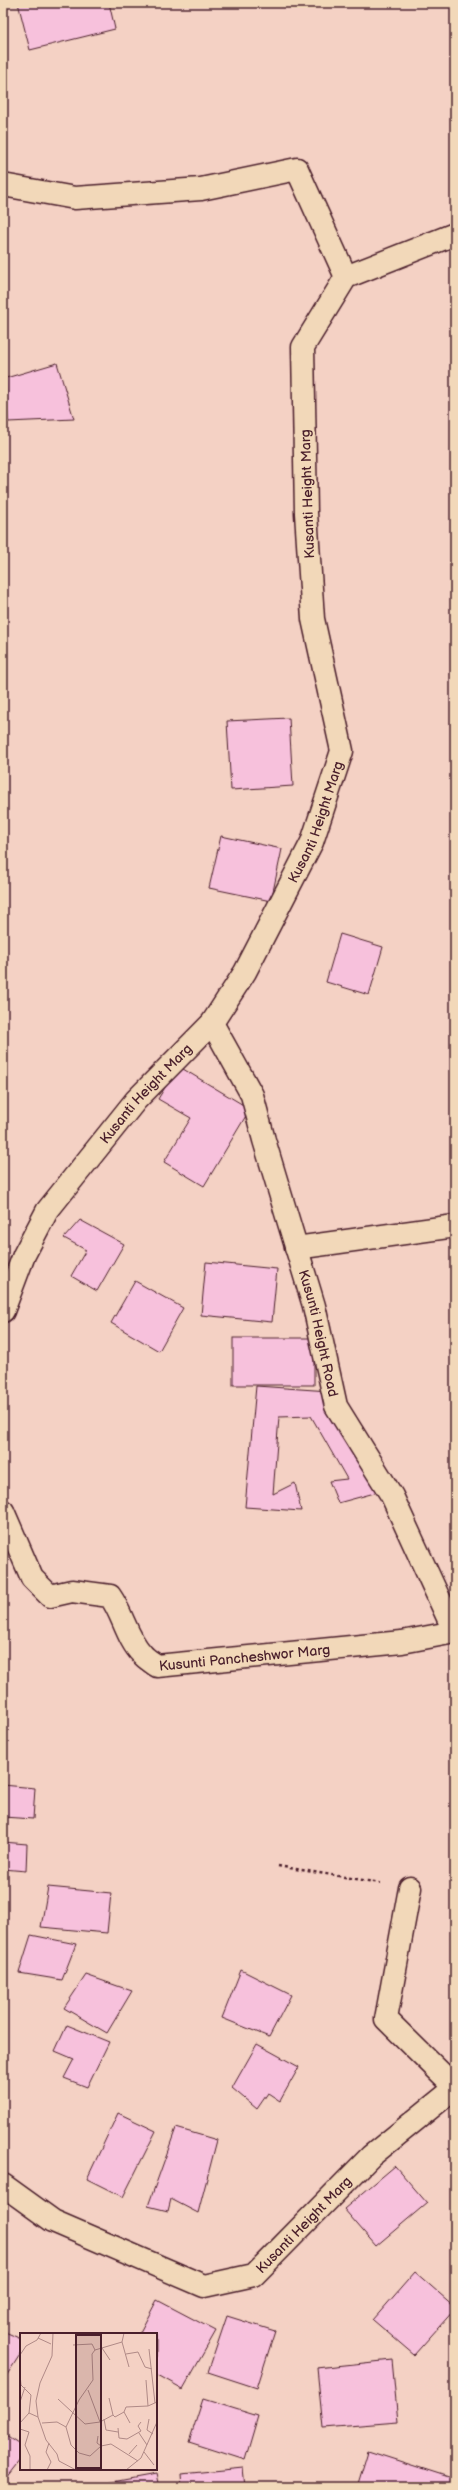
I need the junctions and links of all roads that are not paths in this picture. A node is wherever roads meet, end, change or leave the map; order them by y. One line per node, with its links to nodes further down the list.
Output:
1 (3, 185): 3 (street)
2 (455, 234): 3 (street)
3 (346, 277): 4 (street, Kusanti Height Marg)
4 (212, 1023): 6 (street, Kusunti Height Road); 7 (street, Kusanti Height Marg)
5 (455, 1226): 6 (street)
6 (296, 1248): 9 (street, Kusunti Height Road)
7 (3, 1311)
8 (3, 1511): 9 (street, Kusunti Pancheshwor Marg)
9 (455, 1632)
10 (410, 1888): 11 (street)
11 (455, 2088): 12 (street, Kusanti Height Marg)
12 (3, 2185)

